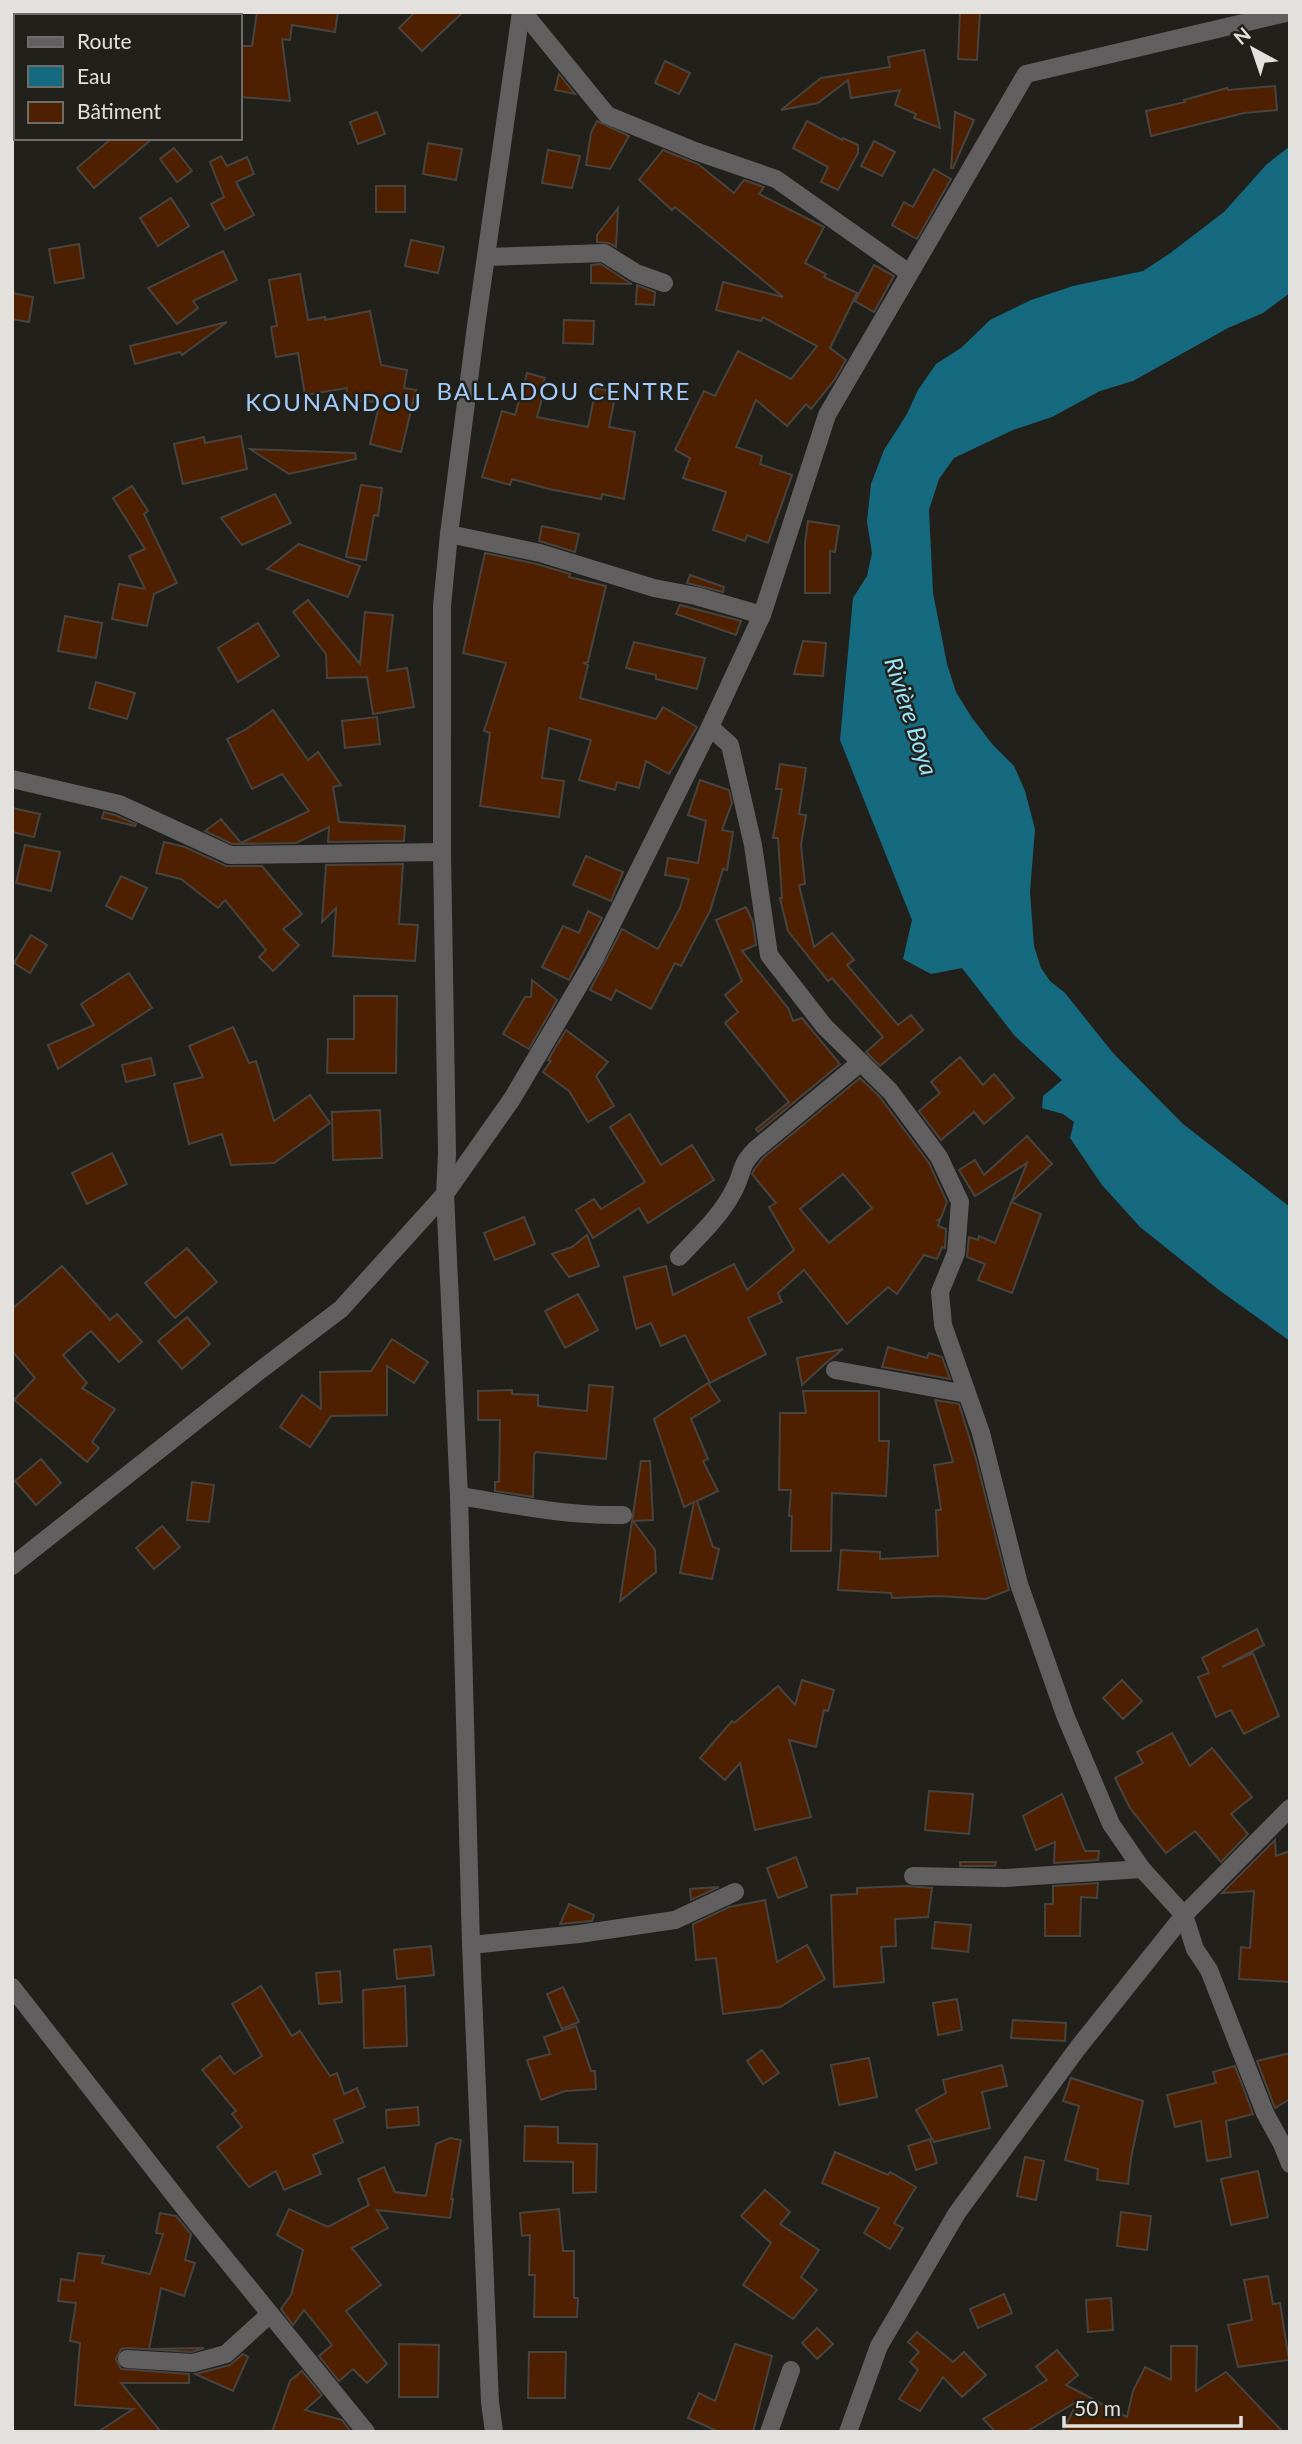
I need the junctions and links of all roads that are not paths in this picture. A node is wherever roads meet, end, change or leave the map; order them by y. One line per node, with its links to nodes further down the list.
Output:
1 (522, 12): 3 (street); 4 (street)
2 (1290, 12): 4 (street)
3 (486, 257): 5 (street); 6 (street)
4 (909, 273): 7 (street)
5 (664, 283)
6 (449, 534): 7 (street); 10 (street)
7 (762, 615): 8 (street)
8 (710, 727): 11 (street); 12 (street)
9 (12, 779): 10 (street)
10 (442, 852): 12 (street)
11 (861, 1062): 13 (street); 15 (street)
12 (445, 1195): 16 (street); 18 (street)
13 (679, 1257)
14 (835, 1370): 15 (street)
15 (967, 1394): 20 (street)
16 (459, 1496): 17 (street); 24 (street)
17 (623, 1515)
18 (12, 1566)
19 (1290, 1808): 23 (street)
20 (1142, 1869): 21 (street); 23 (street)
21 (913, 1876)
22 (735, 1892): 24 (street)
23 (1184, 1915): 26 (street); 33 (street)
24 (471, 1945): 31 (street)
25 (12, 1987): 27 (street)
26 (1290, 2164)
27 (270, 2314): 28 (street); 30 (street)
28 (127, 2359)
29 (791, 2370): 32 (street)
30 (366, 2432)
31 (494, 2432)
32 (769, 2432)
33 (848, 2432)

